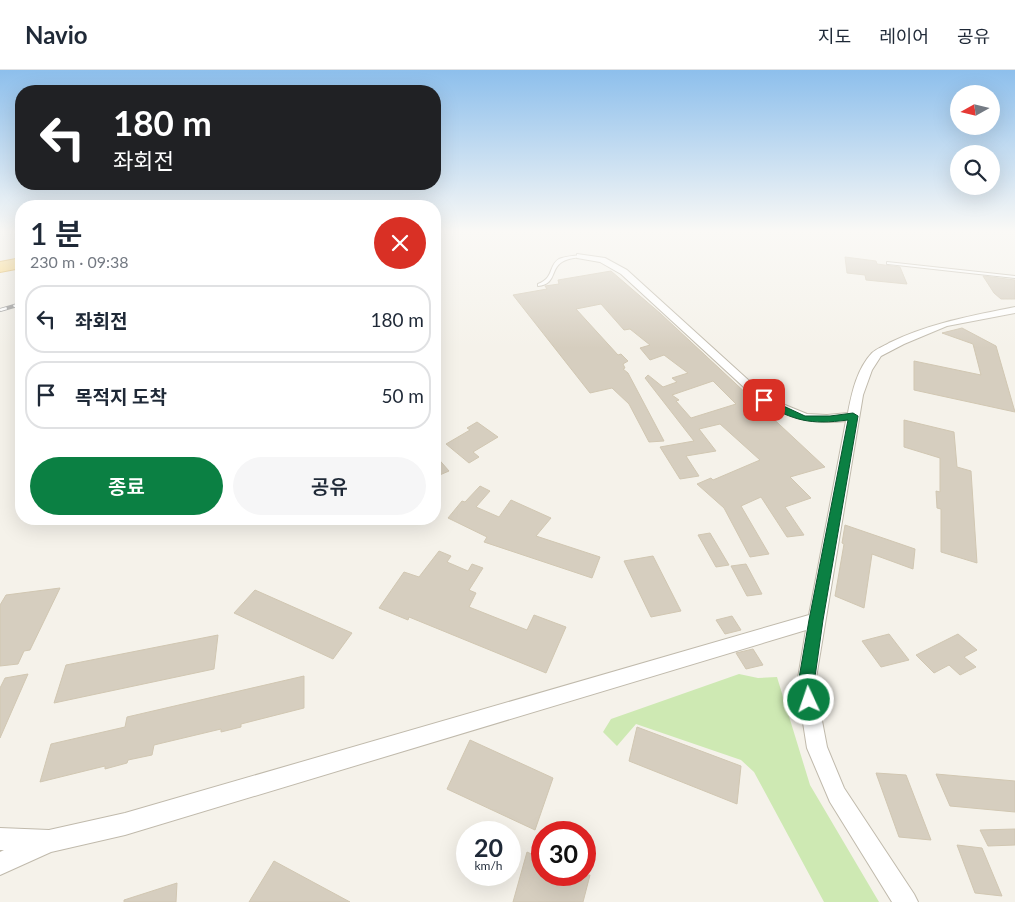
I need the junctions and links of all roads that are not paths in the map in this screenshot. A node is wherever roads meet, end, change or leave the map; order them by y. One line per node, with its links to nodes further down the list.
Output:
1 (554, 270): 5 (lane)
2 (620, 270): 7 (street)
3 (950, 270): 4 (lane)
4 (1015, 277)
5 (540, 284)
6 (1015, 310): 7 (street)
7 (853, 416): 8 (street)
8 (816, 620): 10 (street); 12 (street)
9 (0, 839): 10 (street)
10 (49, 841): 11 (street)
11 (0, 864)
12 (906, 902)

